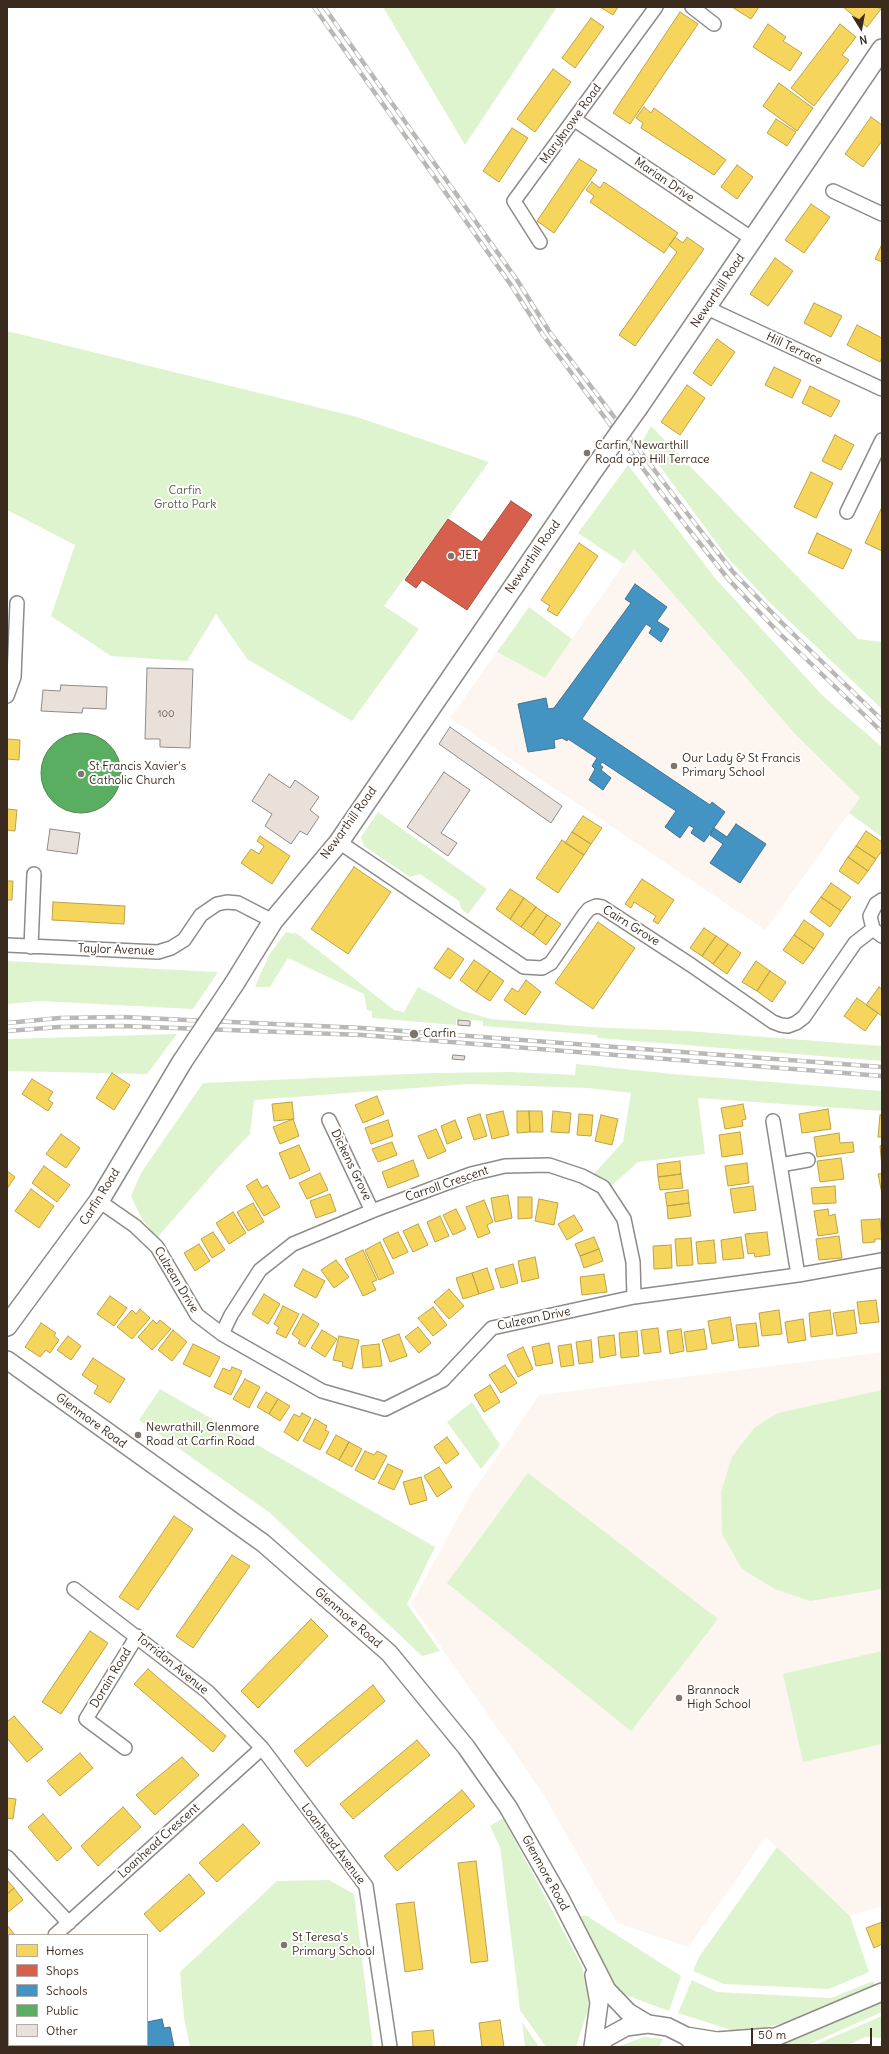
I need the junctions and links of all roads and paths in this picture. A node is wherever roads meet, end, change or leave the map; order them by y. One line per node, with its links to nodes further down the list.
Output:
1 (656, 7): 5 (street, Maryknowe Road)
2 (692, 7): 3 (street)
3 (714, 24)
4 (882, 49): 8 (main road, Newarthill Road)
5 (575, 120): 8 (street, Marian Drive); 9 (street, Maryknowe Road)
6 (833, 191): 7 (street)
7 (882, 214)
8 (754, 240): 10 (main road, Newarthill Road)
9 (540, 242)
10 (707, 308): 11 (street, Hill Terrace); 16 (main road, Newarthill Road, bridge)
11 (882, 389)
12 (882, 440): 13 (street)
13 (847, 512)
14 (17, 603): 15 (street)
15 (7, 696)
16 (339, 842): 19 (main road, Newarthill Road); 20 (street, Cairn Grove)
17 (34, 874): 22 (street)
18 (882, 900): 20 (street, Cairn Grove)
19 (273, 921): 22 (street, Taylor Avenue); 23 (main road, Newarthill Road, bridge)
20 (877, 932)
21 (7, 945): 22 (street, Taylor Avenue)
22 (31, 947)
23 (182, 1062): 28 (main road, Carfin Road)
24 (329, 1120): 29 (street, Dickens Grove)
25 (773, 1121): 27 (street)
26 (808, 1160): 27 (street)
27 (780, 1165): 31 (street)
28 (99, 1201): 33 (main road, Carfin Road); 34 (street, Culzean Drive)
29 (372, 1210): 32 (street, Carroll Crescent); 34 (street, Carroll Crescent)
30 (882, 1260): 31 (street, Culzean Drive)
31 (798, 1275): 32 (street, Culzean Drive)
32 (634, 1297): 34 (street, Culzean Drive)
33 (7, 1326)
34 (222, 1334)
35 (7, 1360): 43 (street, Glenmore Road)
36 (74, 1589): 37 (street, Torridon Avenue)
37 (137, 1636): 38 (street, Dorain Road); 39 (street, Torridon Avenue)
38 (125, 1748)
39 (262, 1748): 41 (street, Loanhead Crescent); 48 (street, Loanhead Avenue)
40 (7, 1857): 41 (street)
41 (69, 1923): 42 (street, Loanhead Crescent)
42 (56, 1934)
43 (592, 1965): 45 (street, Glenmore Road); 49 (street, Glenmore Road)
44 (882, 1992): 46 (street)
45 (648, 2024): 47 (street); 50 (street)
46 (778, 2036): 47 (street); 51 (street)
47 (692, 2042)
48 (390, 2047)
49 (592, 2047)
50 (599, 2047)
51 (755, 2047)

